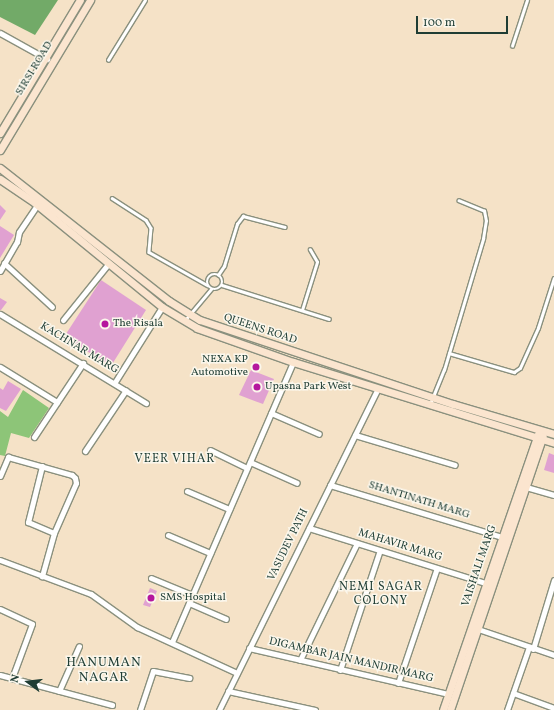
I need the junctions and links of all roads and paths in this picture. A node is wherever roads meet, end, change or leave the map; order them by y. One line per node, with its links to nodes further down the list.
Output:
1 (80, 0): 7 (street, SIRSI ROAD)
2 (90, 0): 9 (street, SIRSI ROAD)
3 (145, 0): 8 (lane)
4 (527, 0): 6 (lane)
5 (0, 33): 7 (street)
6 (512, 46)
7 (44, 57): 9 (street); 10 (street, SIRSI ROAD)
8 (108, 60)
9 (51, 62): 11 (street, SIRSI ROAD)
10 (0, 133)
11 (0, 150)
12 (0, 168): 31 (street, QUEENS ROAD)
13 (0, 179): 16 (street, QUEENS ROAD)
14 (112, 198): 24 (lane)
15 (459, 201): 35 (lane)
16 (37, 205): 19 (street); 20 (street, QUEENS ROAD)
17 (285, 227): 22 (lane)
18 (310, 250): 29 (lane)
19 (4, 263): 21 (street); 27 (street)
20 (109, 263): 28 (street, QUEENS ROAD); 33 (street)
21 (0, 271)
22 (218, 275): 24 (lane); 25 (lane)
23 (554, 278): 35 (lane)
24 (207, 285): 26 (lane)
25 (222, 285): 26 (lane); 29 (lane)
26 (210, 289): 31 (lane)
27 (52, 307)
28 (162, 307): 34 (street, QUEENS ROAD); 39 (street)
29 (302, 310): 32 (lane)
30 (0, 314): 37 (street, KACHNAR MARG)
31 (190, 315): 34 (lane); 42 (street, QUEENS ROAD)
32 (329, 319)
33 (63, 320)
34 (184, 321): 36 (street, QUEENS ROAD)
35 (449, 353): 42 (lane)
36 (293, 362): 40 (street, QUEENS ROAD); 45 (street)
37 (83, 363): 39 (street, KACHNAR MARG); 43 (street)
38 (0, 368): 43 (street)
39 (115, 382): 41 (street, KACHNAR MARG)
40 (378, 388): 42 (street, QUEENS ROAD); 49 (street, VASUDEV PATH)
41 (126, 390): 44 (street, KACHNAR MARG); 54 (street)
42 (431, 401): 46 (street, QUEENS ROAD); 51 (street, QUEENS ROAD)
43 (57, 402): 50 (street)
44 (146, 403)
45 (271, 413): 47 (street); 55 (street)
46 (542, 431): 48 (street, QUEENS ROAD); 51 (street, VAISHALI MARG)
47 (319, 434)
48 (554, 434)
49 (355, 435): 56 (street); 61 (street, VASUDEV PATH)
50 (34, 437)
51 (540, 439): 52 (street, QUEENS ROAD); 62 (street, VAISHALI MARG); 69 (street, VAISHALI MARG)
52 (554, 443)
53 (210, 450): 58 (street)
54 (85, 451)
55 (250, 462): 58 (street); 60 (street)
56 (455, 465)
57 (42, 466): 59 (street); 67 (street); 67 (street)
58 (247, 468): 65 (street)
59 (0, 476)
60 (297, 483)
61 (330, 485): 66 (street, VASUDEV PATH); 69 (street, SHANTINATH MARG)
62 (526, 487): 64 (street); 83 (street, VAISHALI MARG)
63 (186, 491): 65 (street)
64 (554, 495)
65 (229, 509): 72 (street)
66 (309, 528): 70 (street, MAHAVIR MARG); 86 (street, VASUDEV PATH)
67 (54, 533): 75 (street)
68 (168, 535): 72 (street)
69 (502, 537): 78 (street, VAISHALI MARG)
70 (357, 543): 71 (street, MAHAVIR MARG); 89 (street)
71 (380, 550): 74 (street, MAHAVIR MARG); 90 (street)
72 (210, 553): 79 (street)
73 (0, 560): 75 (street)
74 (437, 568): 78 (street, MAHAVIR MARG); 95 (street)
75 (42, 576): 84 (street)
76 (151, 578): 79 (street)
77 (554, 580): 87 (street)
78 (486, 584): 83 (street, VAISHALI MARG)
79 (192, 595): 80 (street)
80 (189, 603): 82 (street); 84 (street)
81 (0, 609): 93 (street)
82 (226, 619)
83 (475, 628): 87 (street); 99 (street, VAISHALI MARG); 106 (street, VAISHALI MARG)
84 (172, 642): 91 (street)
85 (79, 646): 96 (street)
86 (249, 648): 89 (street, DIGAMBAR JAIN MANDIR MARG); 91 (street, VASUDEV PATH)
87 (531, 648): 88 (street); 98 (street)
88 (554, 655)
89 (300, 660): 90 (street, DIGAMBAR JAIN MANDIR MARG)
90 (340, 670): 95 (street, DIGAMBAR JAIN MANDIR MARG)
91 (237, 673): 97 (street, VASUDEV PATH)
92 (0, 675): 93 (street)
93 (12, 678): 96 (street)
94 (189, 678): 102 (street)
95 (398, 683): 99 (street, DIGAMBAR JAIN MANDIR MARG)
96 (59, 691): 100 (street)
97 (228, 691): 103 (street, VASUDEV PATH); 104 (street)
98 (513, 693): 101 (street); 107 (street)
99 (448, 694): 105 (street, VAISHALI MARG)
100 (112, 705)
101 (554, 708)
102 (140, 710)
103 (219, 710)
104 (315, 710)
105 (443, 710)
106 (450, 710)
107 (507, 710)

